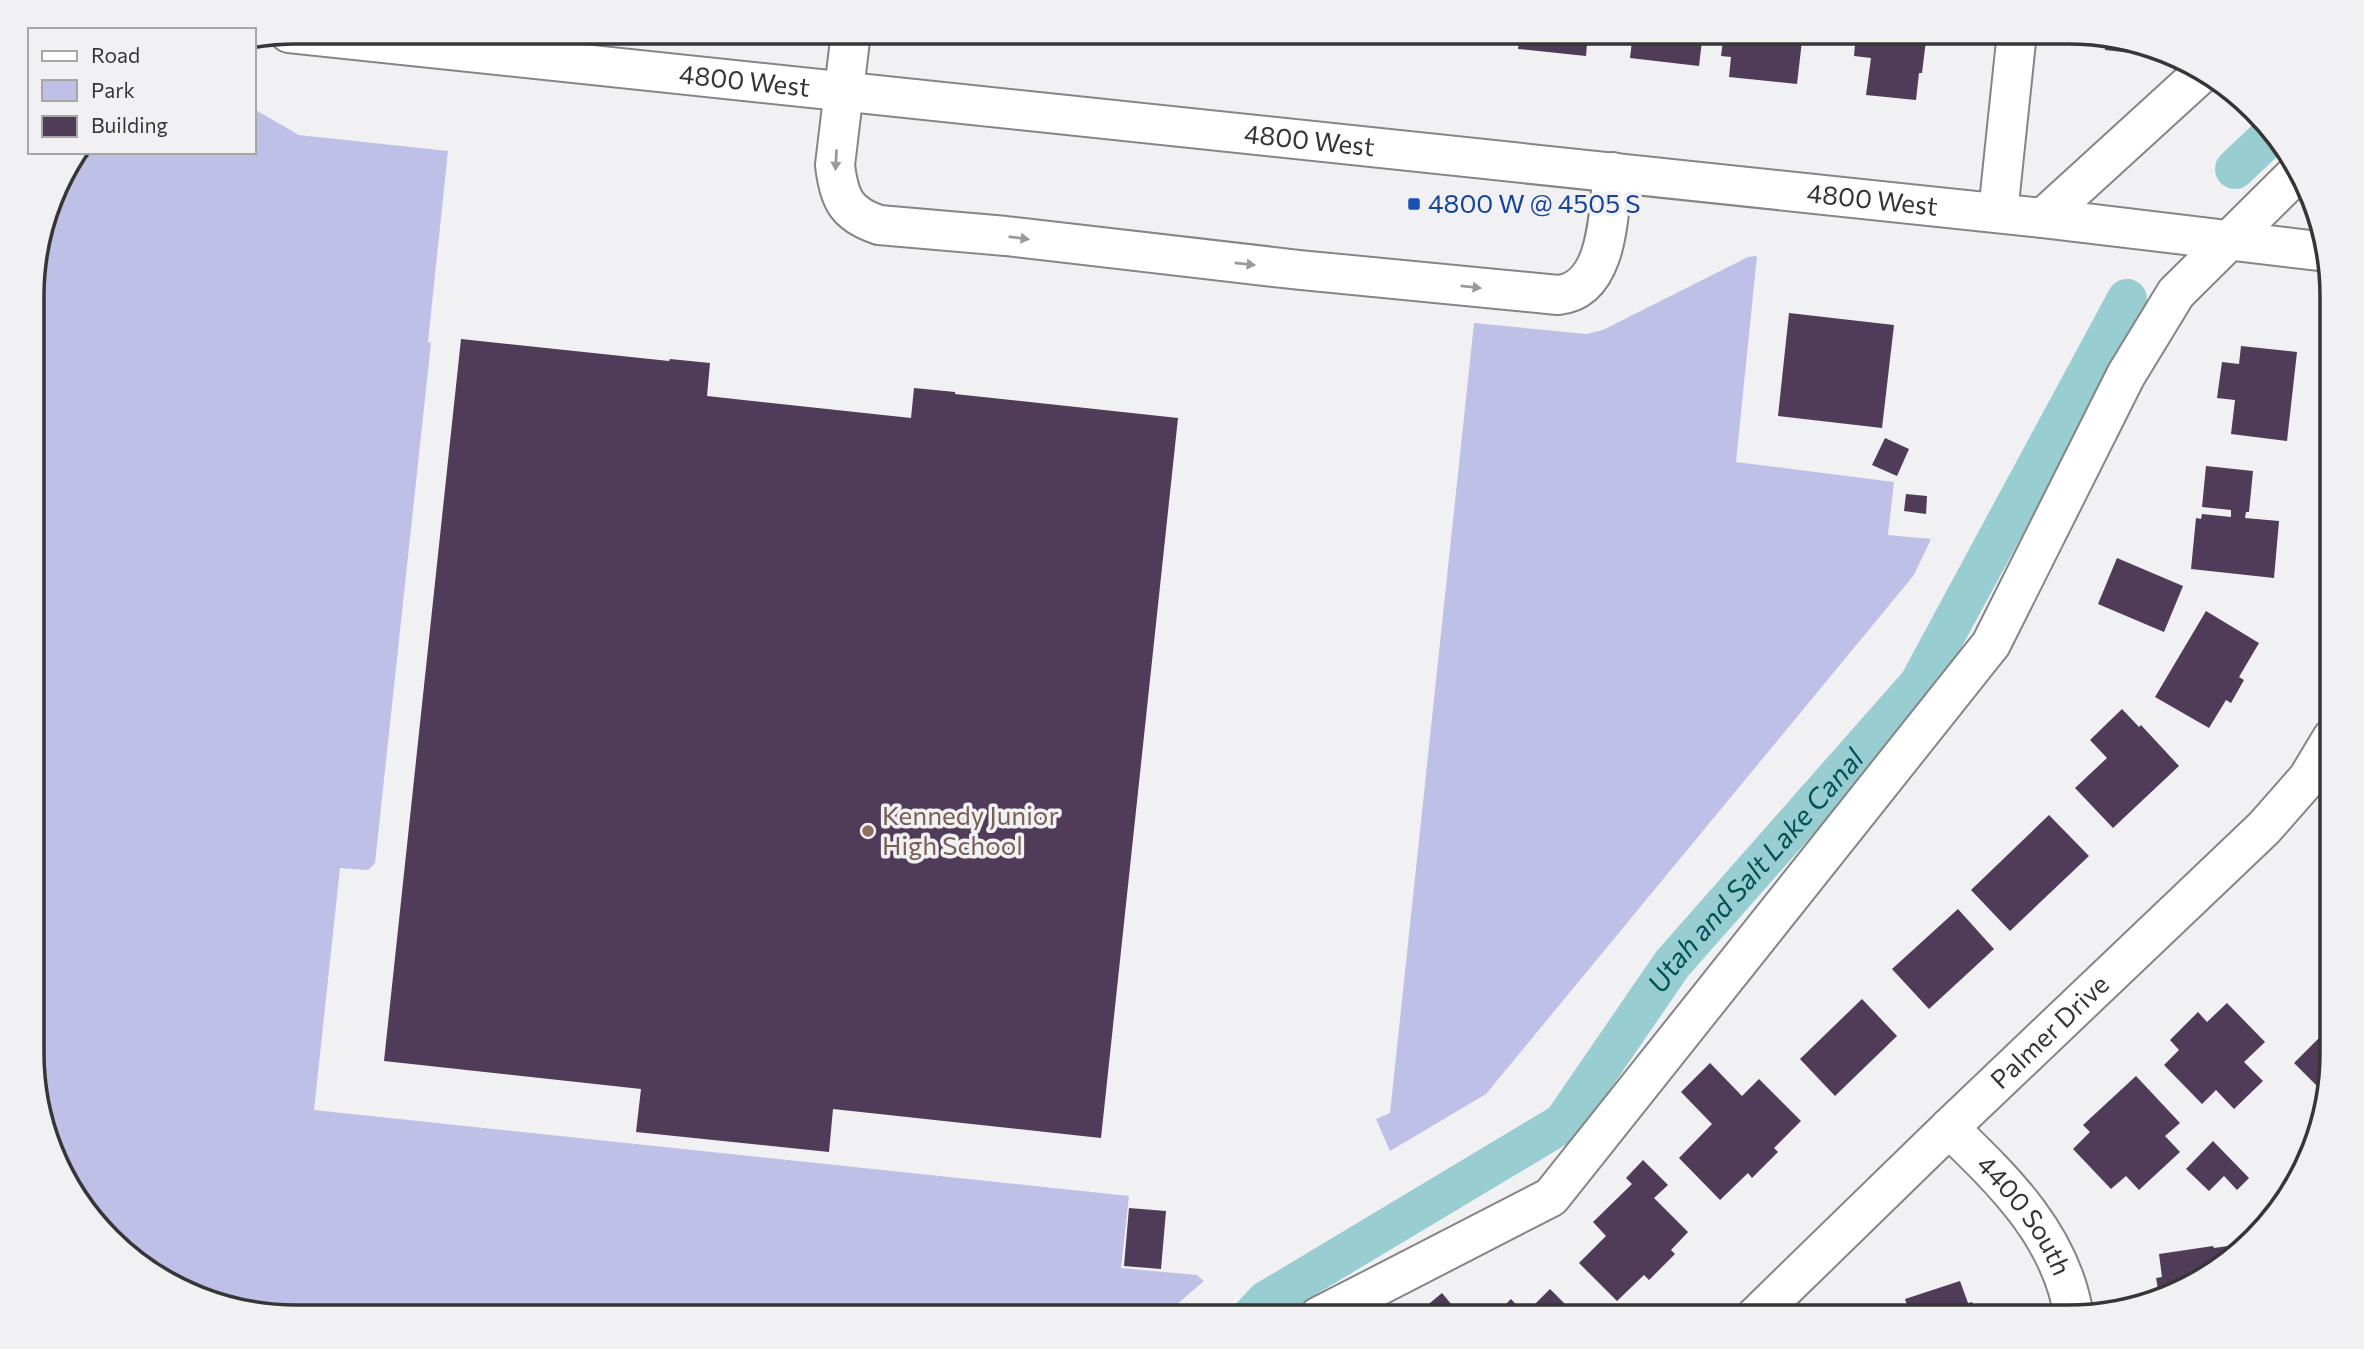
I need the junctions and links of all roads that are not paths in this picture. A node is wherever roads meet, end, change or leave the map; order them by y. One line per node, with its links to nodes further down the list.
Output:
1 (393, 44): 5 (main road, 4800 West)
2 (850, 44): 5 (main road)
3 (2016, 44): 8 (main road)
4 (2195, 79): 9 (main road)
5 (845, 92): 6 (main road, 4800 West); 6 (main road, one-way to 6)
6 (1613, 172): 8 (main road, 4800 West)
7 (2291, 179): 10 (main road)
8 (1998, 213): 9 (main road, 4800 West)
9 (2043, 218): 10 (main road, 4800 West)
10 (2229, 240): 11 (main road, 4800 West); 14 (main road)
11 (2316, 251)
12 (2320, 758): 13 (main road, Palmer Drive)
13 (1949, 1128): 15 (main road, Palmer Drive); 16 (main road, 4400 South)
14 (1341, 1305)
15 (1767, 1305)
16 (2072, 1305)

